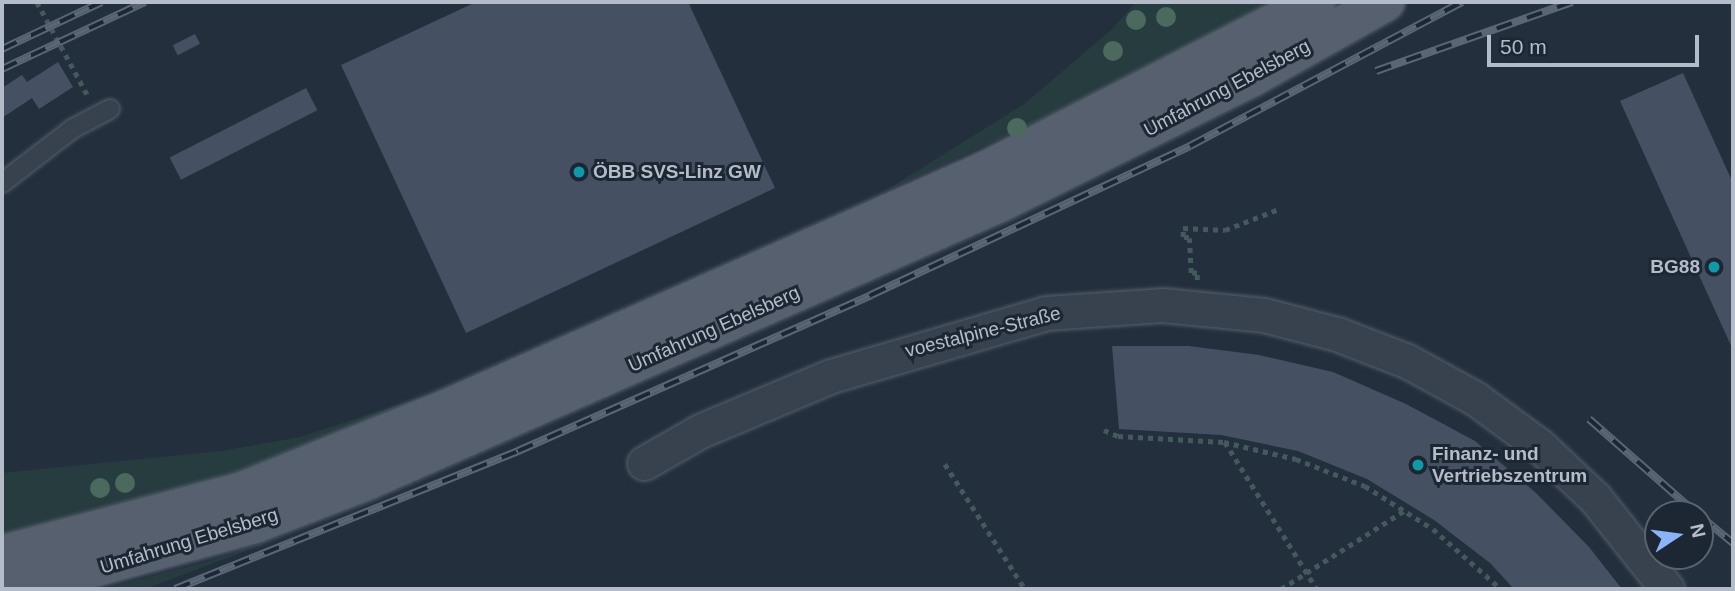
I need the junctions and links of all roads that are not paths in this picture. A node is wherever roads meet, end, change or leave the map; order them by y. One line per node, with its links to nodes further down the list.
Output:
1 (1315, 2): 6 (main road, Umfahrung Ebelsberg)
2 (1385, 2): 7 (main road, Umfahrung Ebelsberg)
3 (105, 112): 4 (lane)
4 (2, 183)
5 (644, 463): 8 (street, voestalpine-Straße)
6 (2, 555)
7 (15, 589)
8 (1667, 589)

